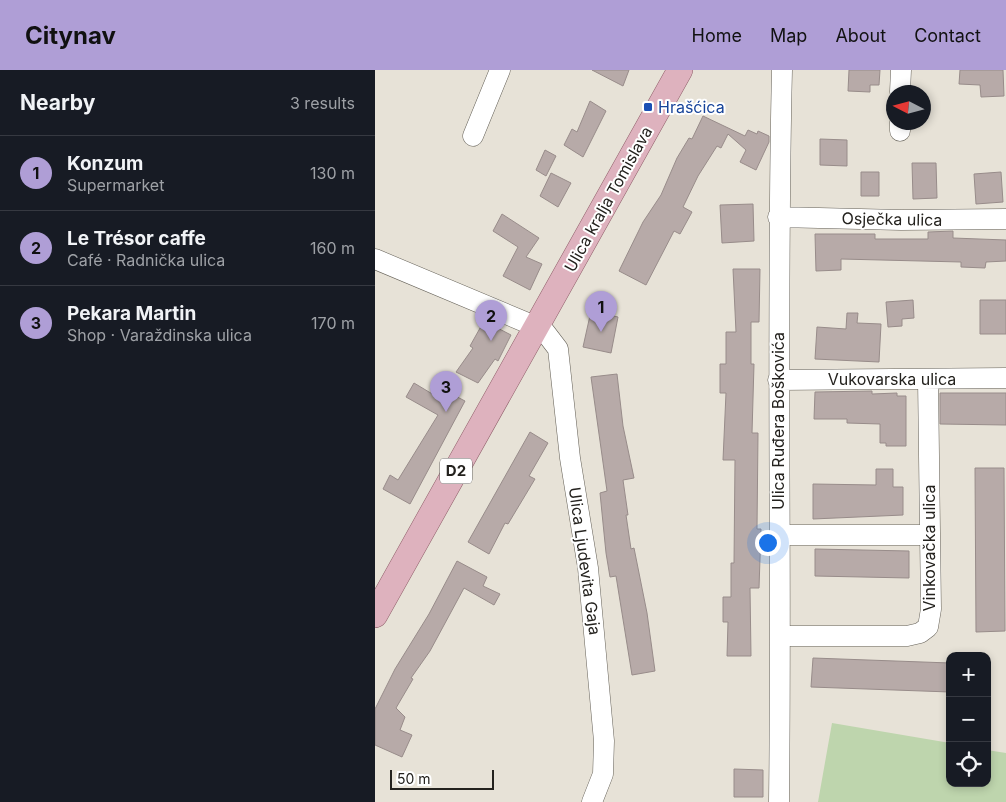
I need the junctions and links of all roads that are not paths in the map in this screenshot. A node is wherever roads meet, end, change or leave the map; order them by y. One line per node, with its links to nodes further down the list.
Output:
1 (500, 70): 6 (street)
2 (679, 70): 10 (main road, Ulica kralja Tomislava / D2)
3 (782, 70): 7 (street, Ulica Ruđera Boškovića)
4 (901, 70): 5 (street)
5 (900, 85)
6 (473, 136)
7 (779, 217): 8 (street, Osječka ulica); 13 (street, Ulica Ruđera Boškovića)
8 (1006, 219)
9 (375, 259): 10 (street)
10 (537, 327): 16 (main road, D2); 18 (street, Ulica Ljudevita Gaja)
11 (1006, 378): 12 (street, Vukovarska ulica)
12 (928, 379): 13 (street, Vukovarska ulica); 15 (street, Vinkovačka ulica)
13 (778, 380): 14 (street, Ulica Ruđera Boškovića)
14 (779, 535): 15 (street); 17 (street, Ulica Ruđera Boškovića)
15 (929, 535): 17 (street, Vinkovačka ulica)
16 (375, 615)
17 (781, 636): 19 (street, Ulica Ruđera Boškovića)
18 (592, 802)
19 (779, 802)

